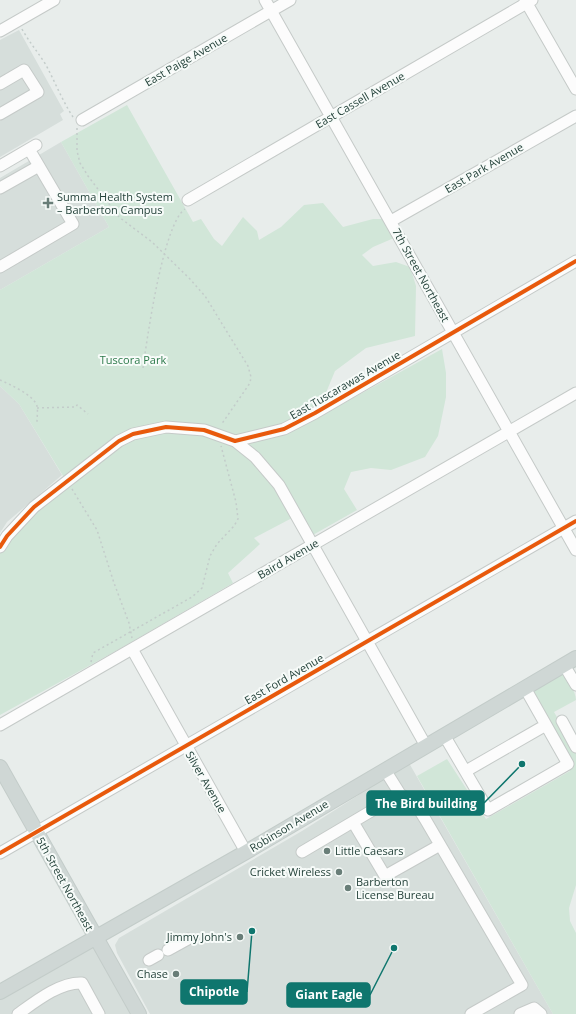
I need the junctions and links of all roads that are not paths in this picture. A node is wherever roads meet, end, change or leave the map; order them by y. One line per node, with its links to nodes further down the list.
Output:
1 (54, 0): 6 (street)
2 (265, 0): 5 (street, 7th Street Northeast)
3 (290, 0): 5 (street, East Paige Avenue)
4 (528, 1): 8 (street); 11 (street, East Cassell Avenue)
5 (272, 11): 11 (street, 7th Street Northeast); 12 (street, East Paige Avenue)
6 (0, 31)
7 (0, 84): 9 (street)
8 (576, 90)
9 (0, 114)
10 (576, 116): 17 (street, East Park Avenue)
11 (331, 117): 16 (street, East Cassell Avenue); 17 (street, 7th Street Northeast)
12 (82, 120)
13 (0, 166): 14 (street)
14 (39, 166): 15 (street); 19 (street)
15 (0, 188)
16 (189, 203)
17 (391, 221): 20 (street, 7th Street Northeast)
18 (576, 261): 20 (street, East Tuscarawas Avenue)
19 (0, 267)
20 (453, 333): 22 (street, 7th Street Northeast); 23 (street, East Tuscarawas Avenue)
21 (576, 393): 22 (street, Baird Avenue)
22 (509, 432): 25 (street, 7th Street Northeast); 26 (street, Baird Avenue)
23 (234, 441): 26 (street); 27 (street)
24 (576, 521): 25 (street, East Ford Avenue)
25 (564, 528): 28 (street, 7th Street Northeast); 29 (street, East Ford Avenue)
26 (313, 545): 29 (street); 30 (street, Baird Avenue)
27 (0, 547)
28 (576, 550)
29 (368, 641): 38 (street, East Ford Avenue); 39 (street)
30 (133, 648): 35 (street, Baird Avenue); 38 (street, Silver Avenue)
31 (570, 662): 32 (street); 33 (main road, Robinson Avenue)
32 (576, 685)
33 (525, 688): 36 (street); 37 (main road, Robinson Avenue)
34 (562, 721): 40 (street)
35 (0, 725)
36 (546, 725): 43 (street); 43 (street)
37 (444, 735): 39 (main road, Robinson Avenue); 43 (street)
38 (186, 746): 46 (street, East Ford Avenue); 48 (street, Silver Avenue)
39 (426, 746): 42 (main road, Robinson Avenue)
40 (576, 747)
41 (0, 767): 46 (main road, 5th Street Northeast)
42 (385, 770): 44 (street); 48 (main road, Robinson Avenue)
43 (466, 771)
44 (400, 794): 45 (street); 47 (street)
45 (352, 822): 47 (street); 49 (street)
46 (37, 832): 50 (street, East Ford Avenue); 51 (main road, 5th Street Northeast)
47 (440, 846): 58 (street)
48 (246, 852): 51 (main road, Robinson Avenue)
49 (302, 852)
50 (0, 853)
51 (96, 937): 54 (main road, Robinson Avenue); 55 (main road, 5th Street Northeast)
52 (188, 938): 53 (street)
53 (158, 955)
54 (0, 992)
55 (135, 1013)
56 (18, 1014): 57 (street)
57 (99, 1014)
58 (471, 1014)
59 (520, 1014): 60 (street)
60 (541, 1014)

